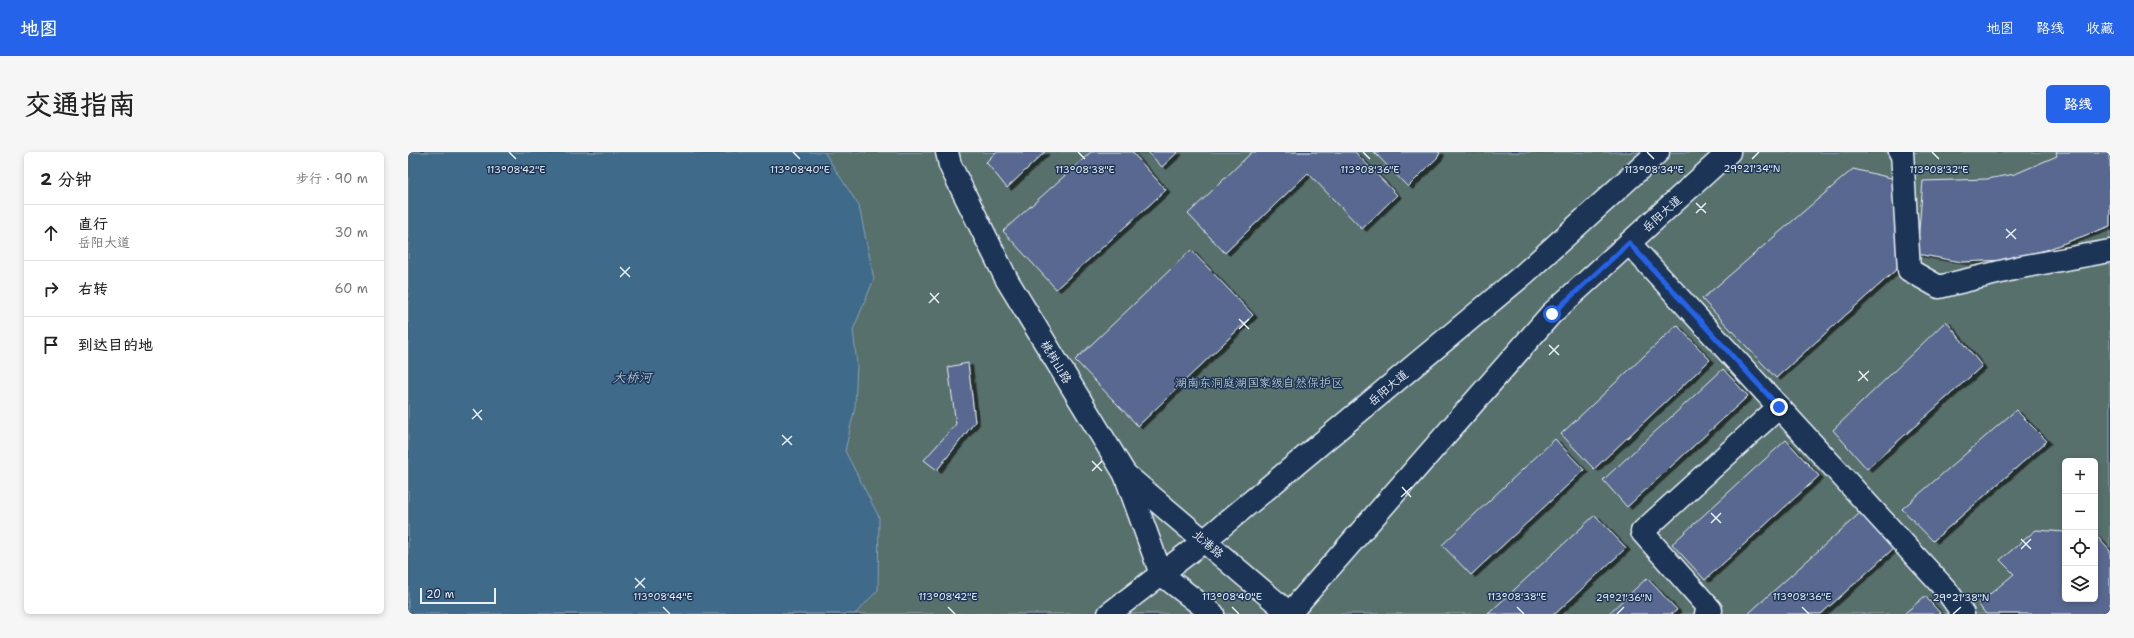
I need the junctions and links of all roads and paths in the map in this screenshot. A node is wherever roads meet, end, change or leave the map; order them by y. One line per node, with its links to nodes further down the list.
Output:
1 (947, 152): 9 (main road, 桃树山路)
2 (1658, 152): 10 (main road, 岳阳大道)
3 (1729, 152): 6 (main road, 岳阳大道)
4 (1901, 152): 5 (main road); 7 (main road)
5 (1906, 152)
6 (1629, 243): 8 (main road); 14 (main road, 岳阳大道)
7 (2110, 251)
8 (1779, 407): 15 (main road); 16 (main road)
9 (1125, 474): 10 (main road, 北港路); 11 (main road, 桃树山路)
10 (1204, 541): 11 (main road, 岳阳大道); 14 (main road, 北港路)
11 (1161, 574): 12 (main road, 岳阳大道); 13 (main road)
12 (1109, 614)
13 (1213, 614)
14 (1290, 614)
15 (1706, 614)
16 (1963, 614)

